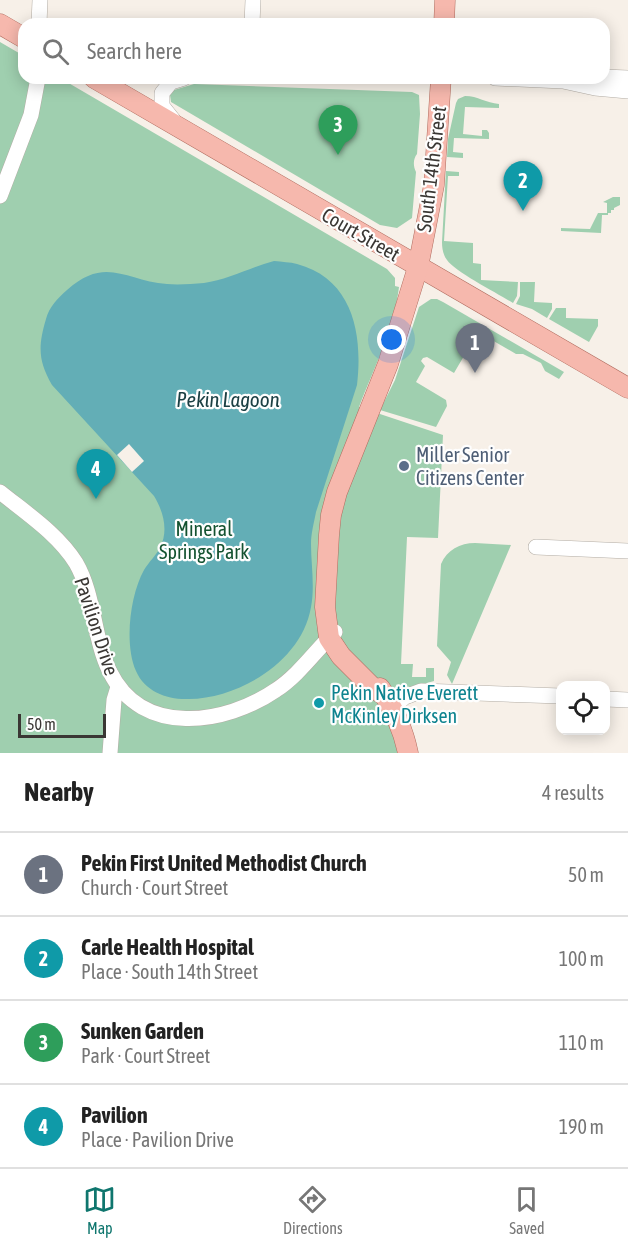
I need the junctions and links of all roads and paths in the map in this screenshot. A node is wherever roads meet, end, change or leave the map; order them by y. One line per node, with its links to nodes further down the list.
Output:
1 (40, 0): 4 (street)
2 (254, 0): 5 (street)
3 (445, 0): 6 (main road)
4 (39, 18)
5 (252, 18)
6 (444, 18)
7 (0, 24): 8 (main road)
8 (18, 34)
9 (610, 77): 10 (street)
10 (628, 78)
11 (37, 84): 18 (street)
12 (104, 84): 17 (main road, Court Street)
13 (169, 84): 17 (street)
14 (441, 84): 19 (main road, South 14th Street)
15 (577, 84): 16 (street)
16 (628, 91)
17 (191, 135): 19 (main road, Court Street)
18 (0, 196)
19 (418, 267): 20 (main road, Court Street); 24 (main road, South 14th Street)
20 (628, 388)
21 (0, 492): 28 (street, Pavilion Drive)
22 (536, 547): 23 (street)
23 (628, 551)
24 (328, 568): 25 (main road, South 14th Street); 26 (main road, South 14th Street)
25 (325, 607): 26 (main road, South 14th Street); 27 (street, Pavilion Drive)
26 (332, 635): 27 (street, Pavilion Drive); 32 (main road, South 14th Street)
27 (306, 662): 28 (street, Pavilion Drive)
28 (118, 687): 33 (street)
29 (556, 696): 32 (street)
30 (610, 699): 31 (street)
31 (628, 700)
32 (389, 702): 34 (main road, South 14th Street)
33 (110, 753)
34 (408, 753)

